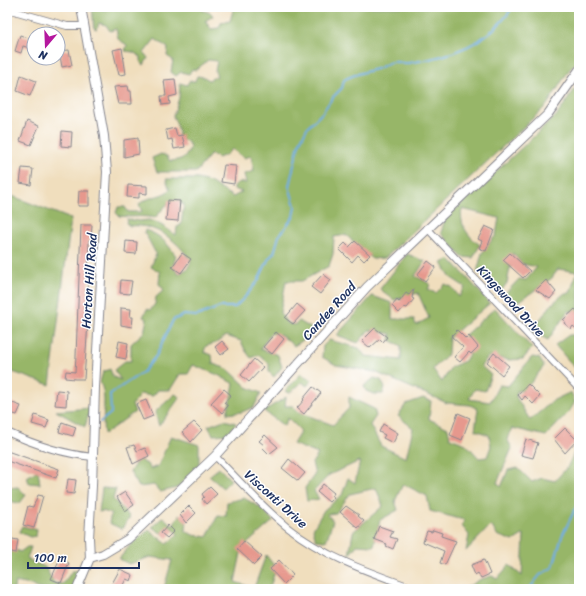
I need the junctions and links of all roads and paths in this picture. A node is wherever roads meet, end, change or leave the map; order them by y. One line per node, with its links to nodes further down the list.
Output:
1 (81, 7): 3 (street, Horton Hill Road)
2 (7, 9): 3 (street)
3 (84, 26): 9 (street, Horton Hill Road)
4 (579, 70): 5 (street, Candee Road)
5 (427, 228): 6 (street, Kingswood Drive); 8 (street, Candee Road)
6 (579, 389)
7 (7, 432): 9 (street)
8 (215, 456): 10 (street, Candee Road); 12 (street, Visconti Drive)
9 (93, 457): 10 (street, Horton Hill Road)
10 (90, 558): 11 (street)
11 (78, 589)
12 (416, 589)

